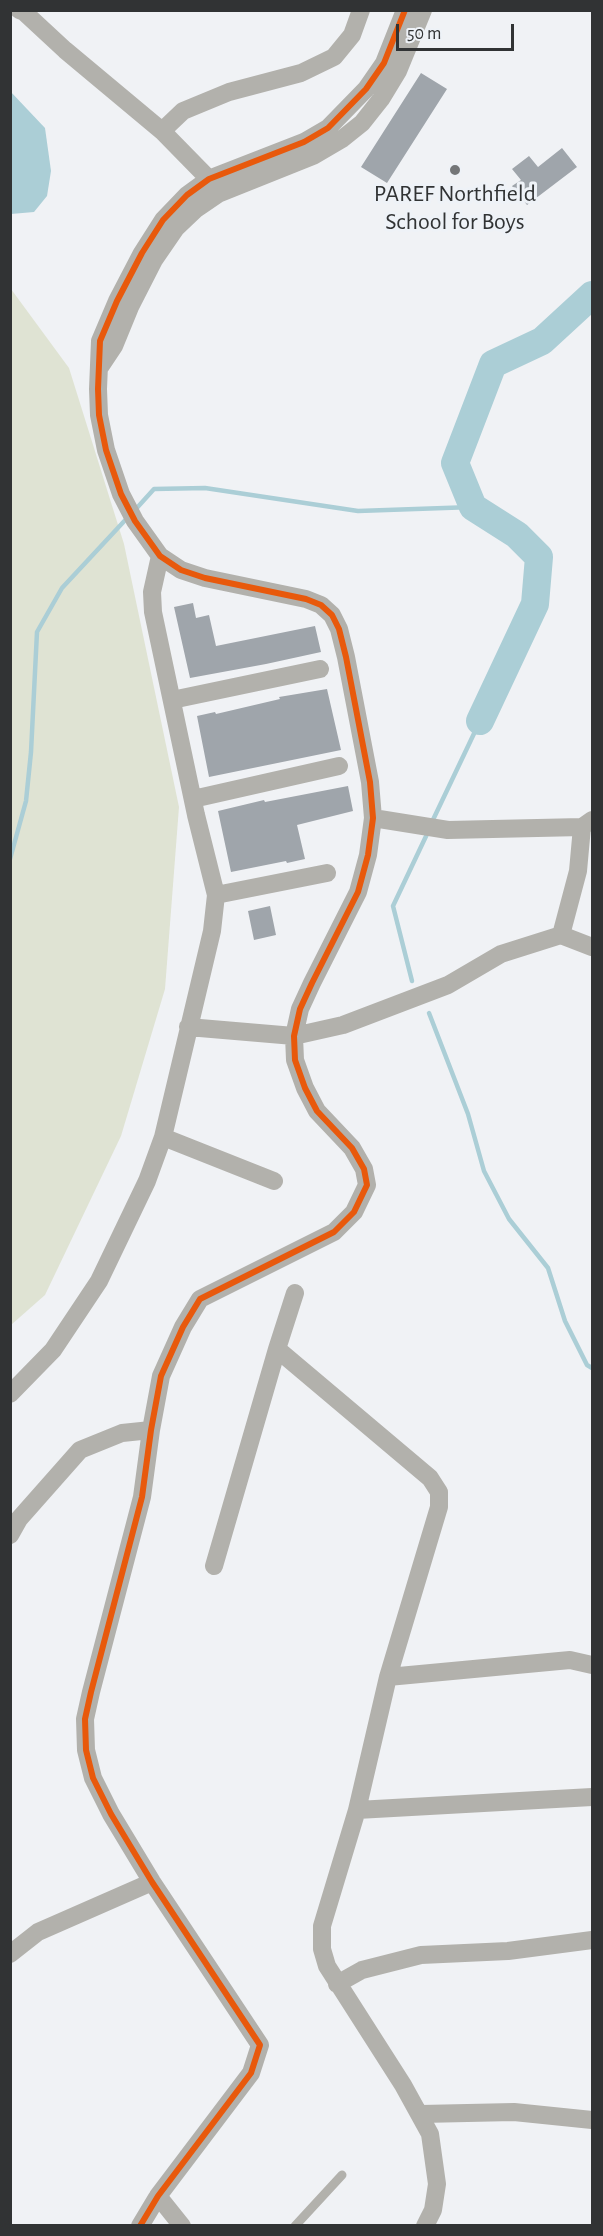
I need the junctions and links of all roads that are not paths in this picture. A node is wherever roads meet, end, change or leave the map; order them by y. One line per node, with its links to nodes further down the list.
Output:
1 (19, 10): 5 (street)
2 (361, 10): 5 (street)
3 (405, 10): 6 (street)
4 (423, 10): 6 (street)
5 (162, 130): 6 (street)
6 (213, 186): 7 (street)
7 (160, 556): 9 (street); 12 (street)
8 (320, 669): 9 (street)
9 (172, 700): 11 (street)
10 (339, 766): 11 (street)
11 (193, 799): 15 (street)
12 (373, 818): 13 (street); 19 (street)
13 (587, 823): 16 (street)
14 (327, 873): 15 (street)
15 (216, 896): 18 (street)
16 (561, 934): 17 (street); 19 (street)
17 (592, 947)
18 (188, 1028): 19 (street); 20 (street)
19 (294, 1036): 25 (street)
20 (163, 1137): 21 (street); 24 (street)
21 (274, 1181)
22 (295, 1293): 23 (street)
23 (277, 1349): 27 (street); 29 (street)
24 (10, 1394)
25 (151, 1430): 26 (street); 32 (street)
26 (10, 1534)
27 (214, 1566)
28 (592, 1665): 29 (street)
29 (388, 1677): 31 (street)
30 (592, 1797): 31 (street)
31 (357, 1810): 35 (street)
32 (152, 1882): 34 (street); 39 (street)
33 (592, 1940): 35 (street)
34 (10, 1954)
35 (337, 1984): 36 (street)
36 (421, 2114): 37 (street); 43 (street)
37 (592, 2120)
38 (342, 2175): 42 (lane)
39 (158, 2196): 40 (street); 41 (street)
40 (140, 2226)
41 (182, 2226)
42 (295, 2226)
43 (425, 2226)

